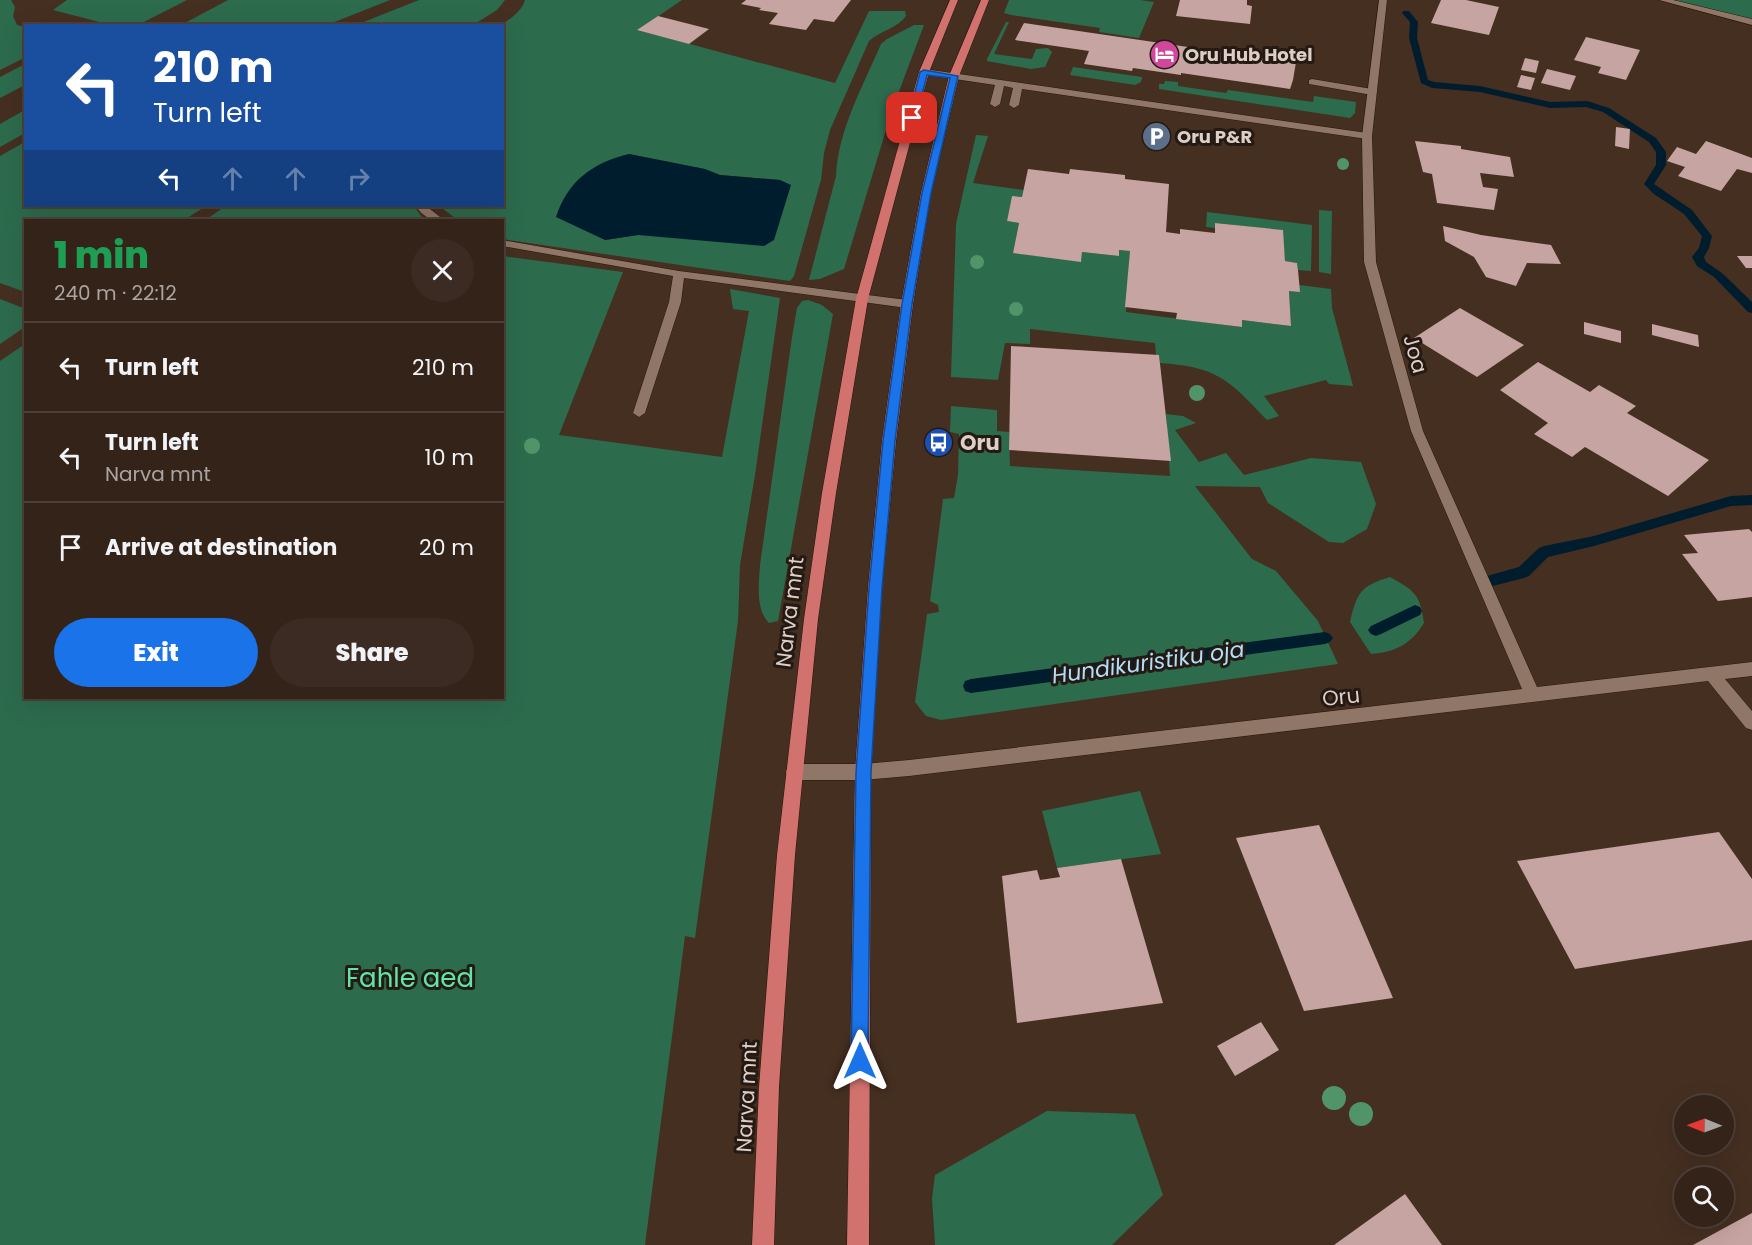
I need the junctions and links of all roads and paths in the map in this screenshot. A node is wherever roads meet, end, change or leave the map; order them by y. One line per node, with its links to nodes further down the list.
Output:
1 (954, 0): 6 (main road, Narva mnt)
2 (986, 0): 7 (main road)
3 (1383, 0): 11 (street, Joa)
4 (1663, 0): 5 (street)
5 (1752, 22)
6 (924, 72): 7 (street); 19 (main road, Narva mnt)
7 (954, 76): 9 (street); 20 (main road)
8 (1312, 82): 11 (street)
9 (1000, 83): 10 (street); 12 (street)
10 (1018, 86): 13 (street); 14 (street)
11 (1372, 92): 14 (street, Joa)
12 (995, 104)
13 (1014, 105)
14 (1367, 136): 24 (street, Joa)
15 (422, 207): 16 (street)
16 (437, 219)
17 (504, 243): 18 (street)
18 (679, 274): 19 (street); 21 (street)
19 (862, 298): 20 (street); 26 (main road, Narva mnt)
20 (907, 304): 27 (main road)
21 (639, 413)
22 (1752, 669): 23 (street, Oru)
23 (1713, 675): 24 (street, Oru); 25 (street)
24 (1533, 696): 27 (street, Oru)
25 (1752, 723)
26 (794, 771): 27 (street, Oru); 28 (main road, Narva mnt)
27 (863, 772): 29 (main road)
28 (763, 1245)
29 (858, 1245)

